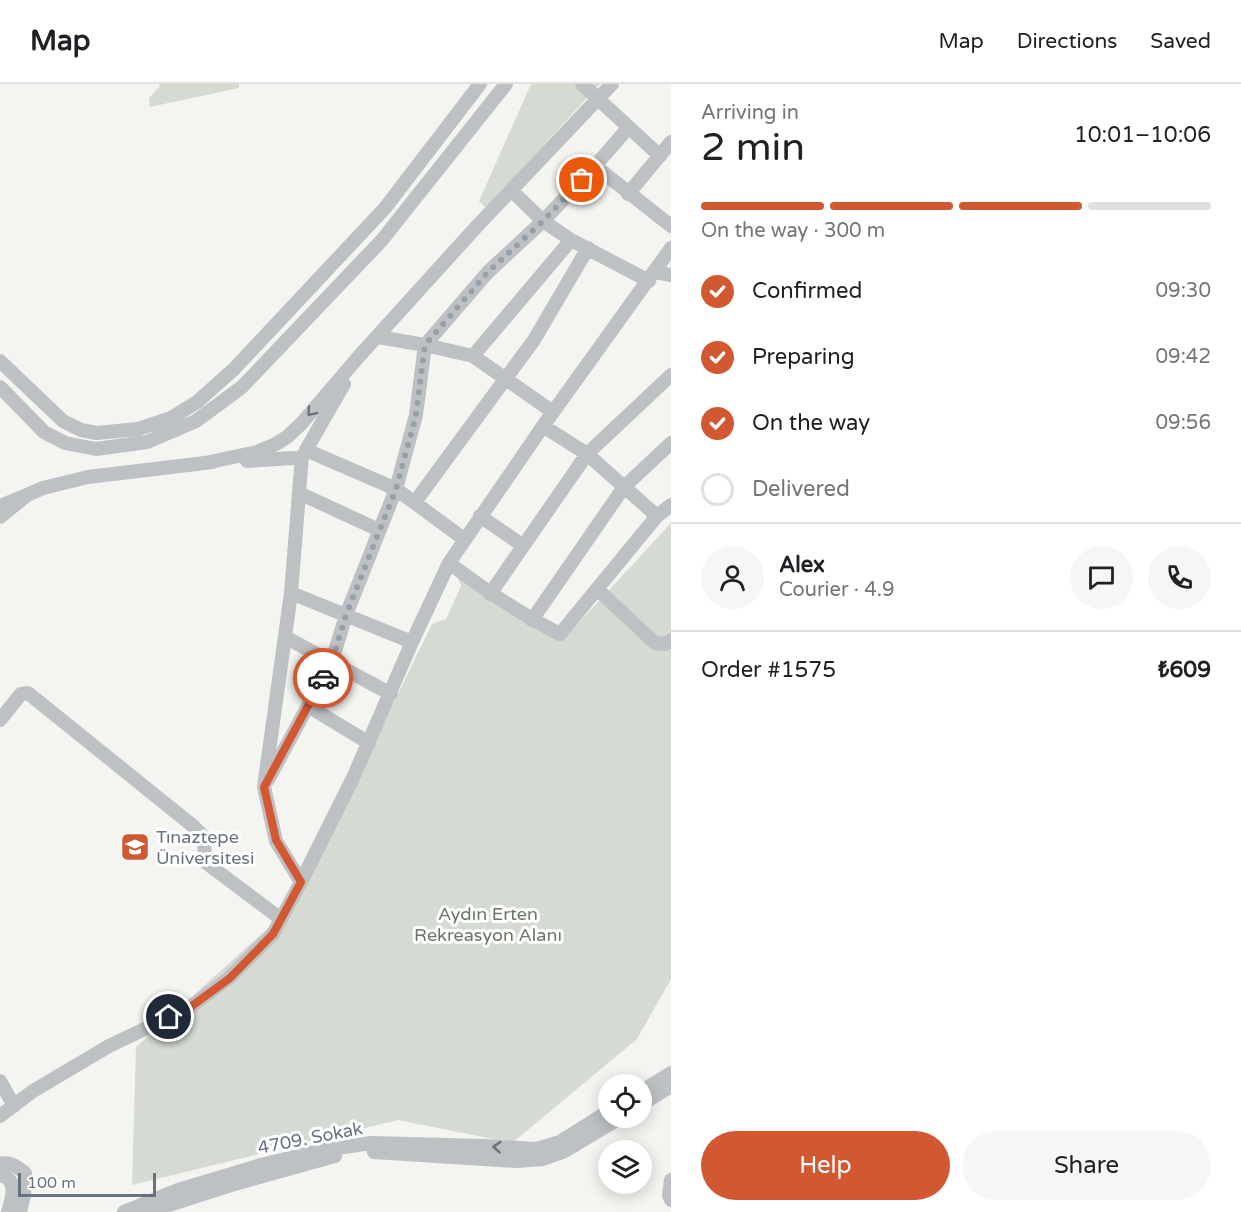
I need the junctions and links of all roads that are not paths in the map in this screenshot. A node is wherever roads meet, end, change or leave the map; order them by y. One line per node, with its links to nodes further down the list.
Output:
1 (480, 84): 23 (street)
2 (506, 84): 26 (street)
3 (582, 84): 5 (street)
4 (612, 84): 5 (street)
5 (599, 99): 6 (street); 10 (street)
6 (629, 127): 8 (street); 9 (street)
7 (671, 142): 8 (street)
8 (660, 156): 11 (street)
9 (595, 166): 11 (street); 12 (street)
10 (511, 190): 12 (street); 19 (street)
11 (628, 194): 13 (street)
12 (543, 221): 14 (street); 20 (street)
13 (671, 226)
14 (571, 240): 15 (street); 22 (street)
15 (588, 248): 17 (street); 25 (street)
16 (671, 248): 17 (street)
17 (652, 277): 18 (street); 27 (street)
18 (671, 277)
19 (378, 337): 20 (street); 21 (street)
20 (425, 345): 22 (street); 35 (street)
21 (361, 354): 29 (street, one-way to 29); 32 (street)
22 (474, 356): 25 (street)
23 (0, 361)
24 (671, 375): 31 (street)
25 (504, 379): 27 (street); 38 (street)
26 (0, 387)
27 (553, 412): 28 (street)
28 (543, 426): 31 (street); 41 (street)
29 (287, 437): 32 (street); 32 (street); 33 (street)
30 (671, 442): 34 (street)
31 (587, 454): 34 (street); 46 (street)
32 (300, 455): 33 (street); 35 (street); 36 (street)
33 (205, 463): 37 (street)
34 (624, 488): 42 (street); 52 (street)
35 (396, 489): 38 (street); 44 (street)
36 (299, 492): 44 (street); 49 (street)
37 (27, 495): 40 (street); 43 (street)
38 (415, 502): 45 (street)
39 (671, 505): 42 (street)
40 (0, 506)
41 (480, 516): 45 (street); 46 (street)
42 (657, 516): 48 (street)
43 (0, 517)
44 (379, 530): 51 (street)
45 (464, 539): 47 (street)
46 (522, 545): 50 (street)
47 (449, 563): 50 (street); 55 (street)
48 (597, 589): 52 (street); 54 (street)
49 (291, 593): 51 (street); 53 (street)
50 (490, 594): 52 (street)
51 (346, 615): 55 (street); 56 (street)
52 (532, 620)
53 (285, 637): 56 (street); 61 (street)
54 (671, 640)
55 (412, 642): 57 (street)
56 (332, 661): 57 (street); 58 (street)
57 (391, 693): 60 (street)
58 (308, 706): 60 (street); 61 (street)
59 (0, 720): 63 (street)
60 (369, 743): 62 (street)
61 (264, 787): 62 (street)
62 (301, 882): 63 (street)
63 (281, 919): 69 (street)
64 (671, 1073): 66 (street)
65 (0, 1081): 69 (street)
66 (652, 1085)
67 (671, 1086): 68 (street)
68 (652, 1098)
69 (14, 1106): 70 (street)
70 (0, 1116)
71 (598, 1119): 79 (street, 4709. Sokak, one-way to 79)
72 (603, 1128): 80 (street, 4709. Sokak)
73 (0, 1164): 78 (street)
74 (0, 1175): 77 (street)
75 (671, 1180): 76 (street)
76 (671, 1200)
77 (8, 1212)
78 (20, 1212)
79 (124, 1212)
80 (147, 1212)

